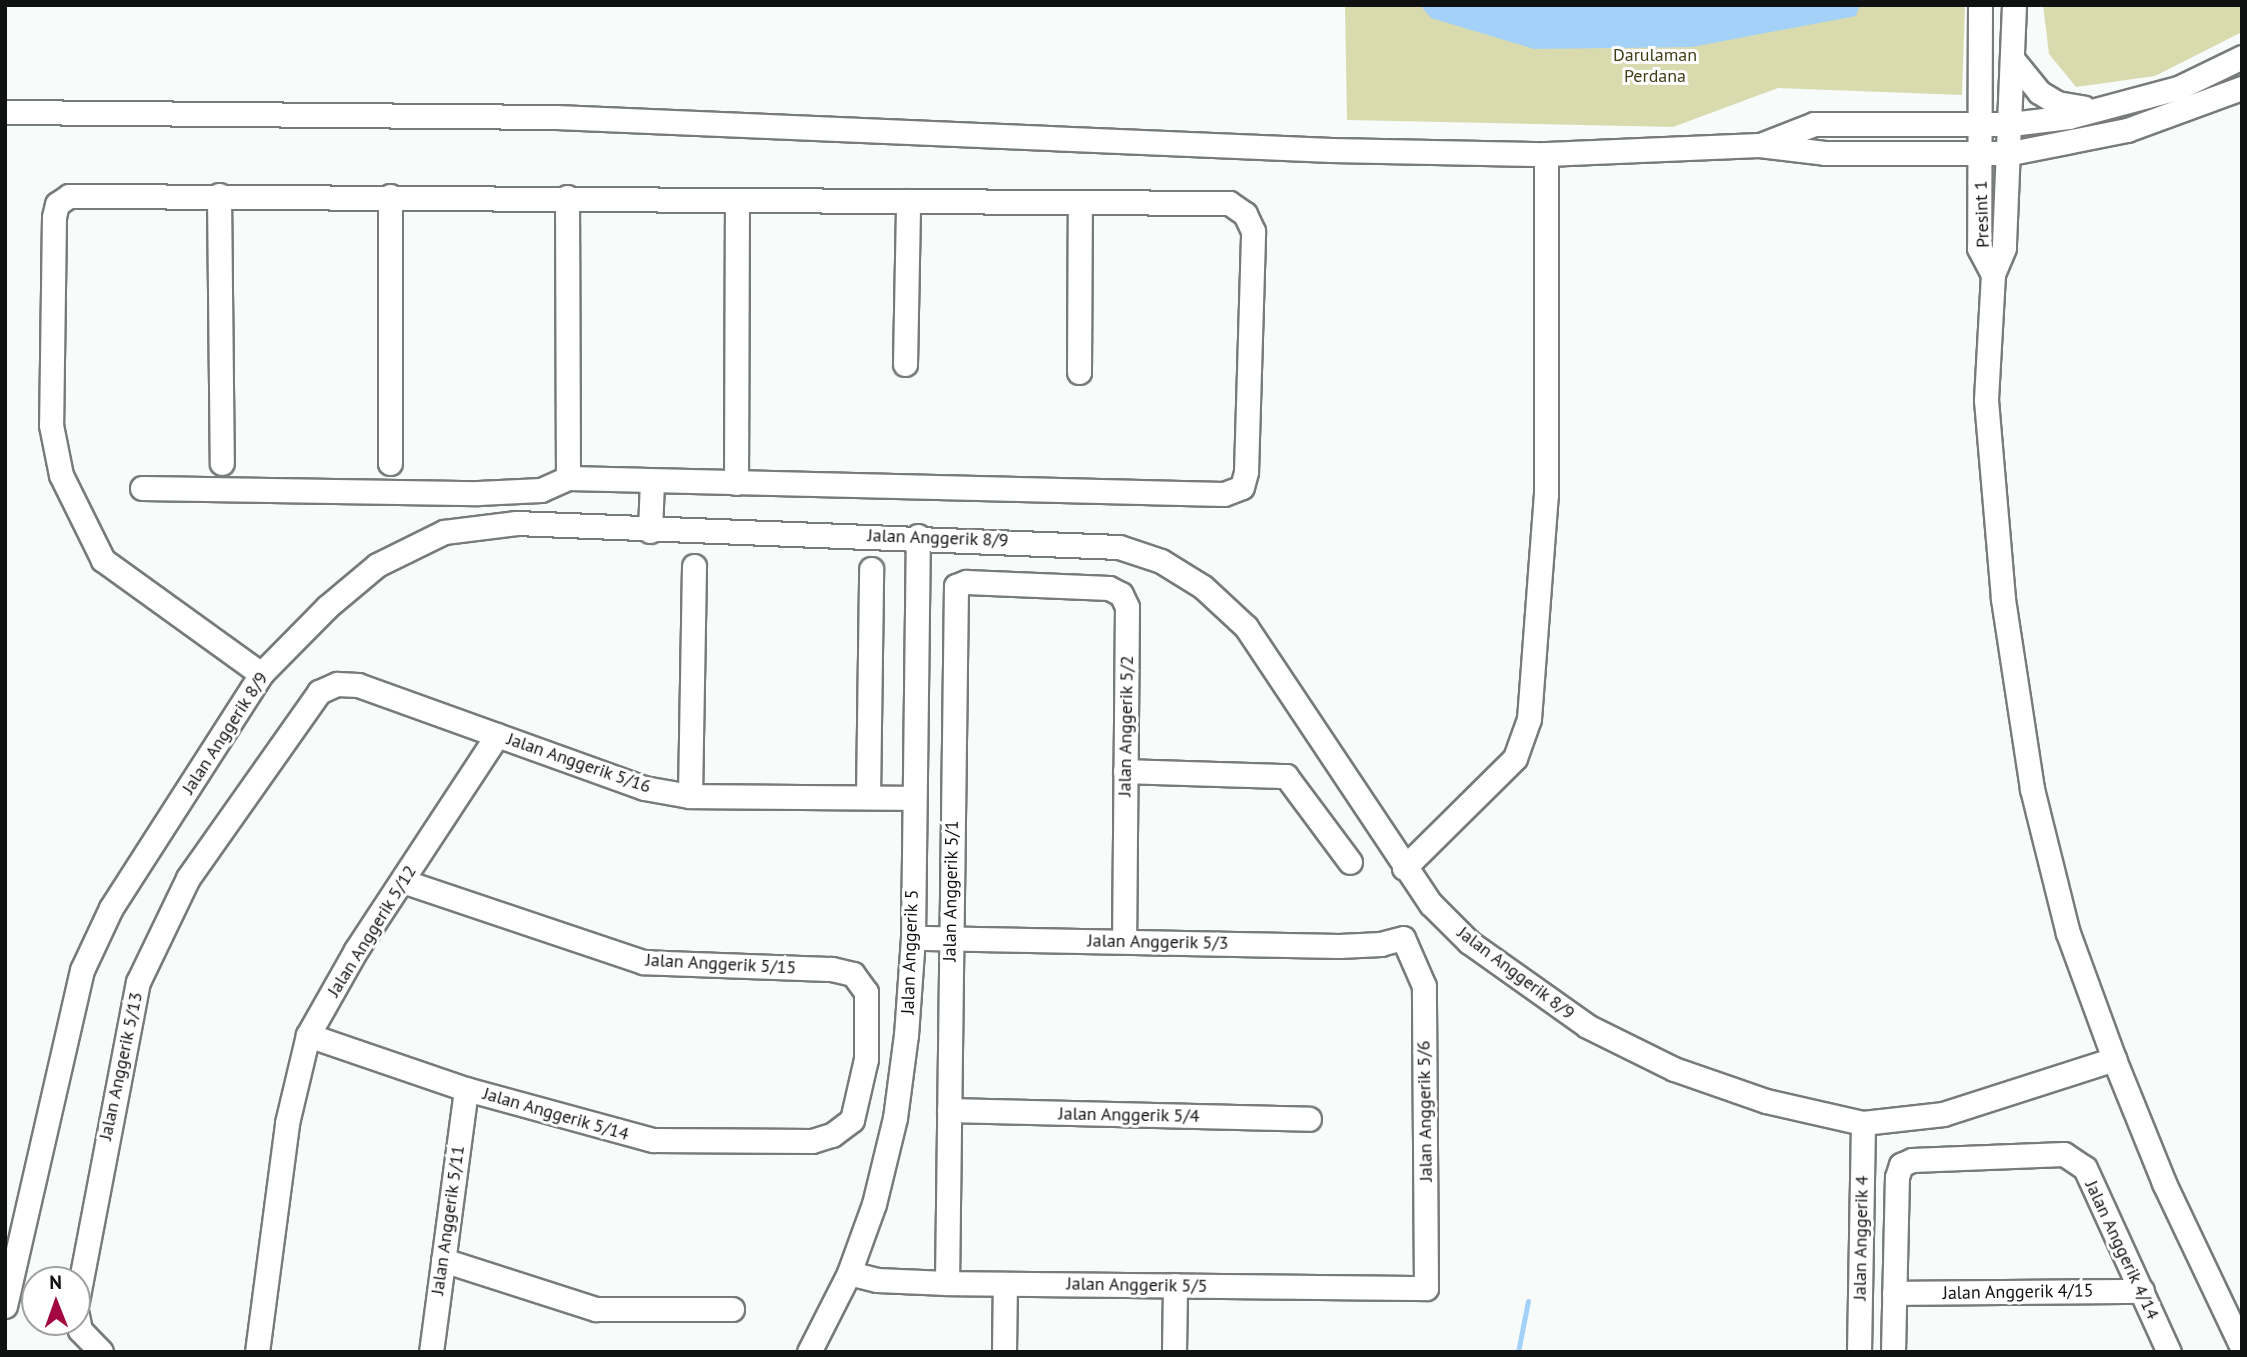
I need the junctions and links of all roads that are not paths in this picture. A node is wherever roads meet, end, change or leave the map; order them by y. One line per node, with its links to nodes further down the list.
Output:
1 (1980, 5): 5 (street, Presint 1)
2 (2014, 5): 4 (street, Presint 1)
3 (2242, 57): 7 (street)
4 (2014, 61): 7 (street); 10 (street, Presint 1)
5 (1981, 73): 9 (street, Presint 1); 11 (street)
6 (2242, 88): 14 (street)
7 (2096, 111): 10 (street)
8 (5, 112): 15 (street)
9 (1980, 124): 10 (street); 11 (street); 13 (street, Presint 1)
10 (2011, 124): 14 (street, Presint 1)
11 (1935, 125): 12 (street)
12 (1759, 145): 13 (street); 15 (street)
13 (1981, 153): 14 (street); 22 (street, Presint 1)
14 (2011, 153): 22 (street, Presint 1)
15 (1546, 154): 44 (street)
16 (219, 195): 17 (street); 25 (street); 36 (street)
17 (390, 196): 18 (street); 26 (street)
18 (568, 197): 19 (street); 27 (street)
19 (737, 200): 20 (street); 29 (street)
20 (908, 201): 21 (street); 23 (street)
21 (1080, 202): 24 (street); 29 (street)
22 (1993, 274): 51 (street)
23 (905, 364)
24 (1079, 372)
25 (222, 463)
26 (390, 463)
27 (568, 478): 28 (street); 30 (street)
28 (652, 481): 29 (street); 31 (street)
29 (736, 483)
30 (142, 488)
31 (650, 531): 32 (street, Jalan Anggerik 8/9); 36 (street, Jalan Anggerik 8/9)
32 (918, 536): 42 (street, Jalan Anggerik 5); 44 (street, Jalan Anggerik 8/9)
33 (694, 566): 40 (street)
34 (871, 569): 41 (street)
35 (1041, 585): 39 (street, Jalan Anggerik 5/2); 47 (street, Jalan Anggerik 5/1)
36 (261, 674): 66 (street, Jalan Anggerik 8/9)
37 (337, 684): 38 (street, Jalan Anggerik 5/16); 58 (street, Jalan Anggerik 5/13)
38 (497, 736): 40 (street, Jalan Anggerik 5/16); 45 (street, Jalan Anggerik 5/12)
39 (1125, 771): 43 (street); 49 (street, Jalan Anggerik 5/2)
40 (690, 796): 41 (street, Jalan Anggerik 5/16)
41 (867, 797): 42 (street, Jalan Anggerik 5/16)
42 (913, 798): 46 (street, Jalan Anggerik 5)
43 (1350, 862)
44 (1404, 868): 55 (street, Jalan Anggerik 8/9)
45 (403, 881): 50 (street, Jalan Anggerik 5/12); 56 (street, Jalan Anggerik 5/15)
46 (913, 938): 47 (street, Jalan Anggerik 5/3); 59 (street, Jalan Anggerik 5)
47 (950, 938): 49 (street, Jalan Anggerik 5/3); 53 (street, Jalan Anggerik 5/1)
48 (1403, 938): 49 (street, Jalan Anggerik 5/3); 63 (street, Jalan Anggerik 5/6)
49 (1124, 942)
50 (309, 1035): 52 (street, Jalan Anggerik 5/14); 71 (street, Jalan Anggerik 5/12)
51 (2114, 1059): 55 (street, Jalan Anggerik 8/9); 69 (street)
52 (466, 1089): 56 (street, Jalan Anggerik 5/14); 57 (street, Jalan Anggerik 5/11)
53 (949, 1110): 54 (street, Jalan Anggerik 5/4); 60 (street, Jalan Anggerik 5/1)
54 (1309, 1119)
55 (1863, 1123): 76 (street, Jalan Anggerik 4)
56 (812, 1141)
57 (443, 1260): 67 (street); 72 (street, Jalan Anggerik 5/11)
58 (84, 1266)
59 (849, 1273): 60 (street, Jalan Anggerik 5/5); 73 (street, Jalan Anggerik 5)
60 (947, 1283): 61 (street, Jalan Anggerik 5/5)
61 (1005, 1284): 62 (street, Jalan Anggerik 5/5); 74 (street)
62 (1175, 1285): 63 (street, Jalan Anggerik 5/5); 75 (street)
63 (1426, 1288)
64 (2142, 1290): 65 (street, Jalan Anggerik 4/15); 65 (street, Jalan Anggerik 4/14); 78 (street, Jalan Anggerik 4/14)
65 (1894, 1293): 77 (street)
66 (5, 1306)
67 (732, 1309)
68 (89, 1336): 70 (street)
69 (2242, 1346)
70 (101, 1352)
71 (257, 1352)
72 (431, 1352)
73 (809, 1352)
74 (1004, 1352)
75 (1174, 1352)
76 (1859, 1352)
77 (1893, 1352)
78 (2169, 1352)

